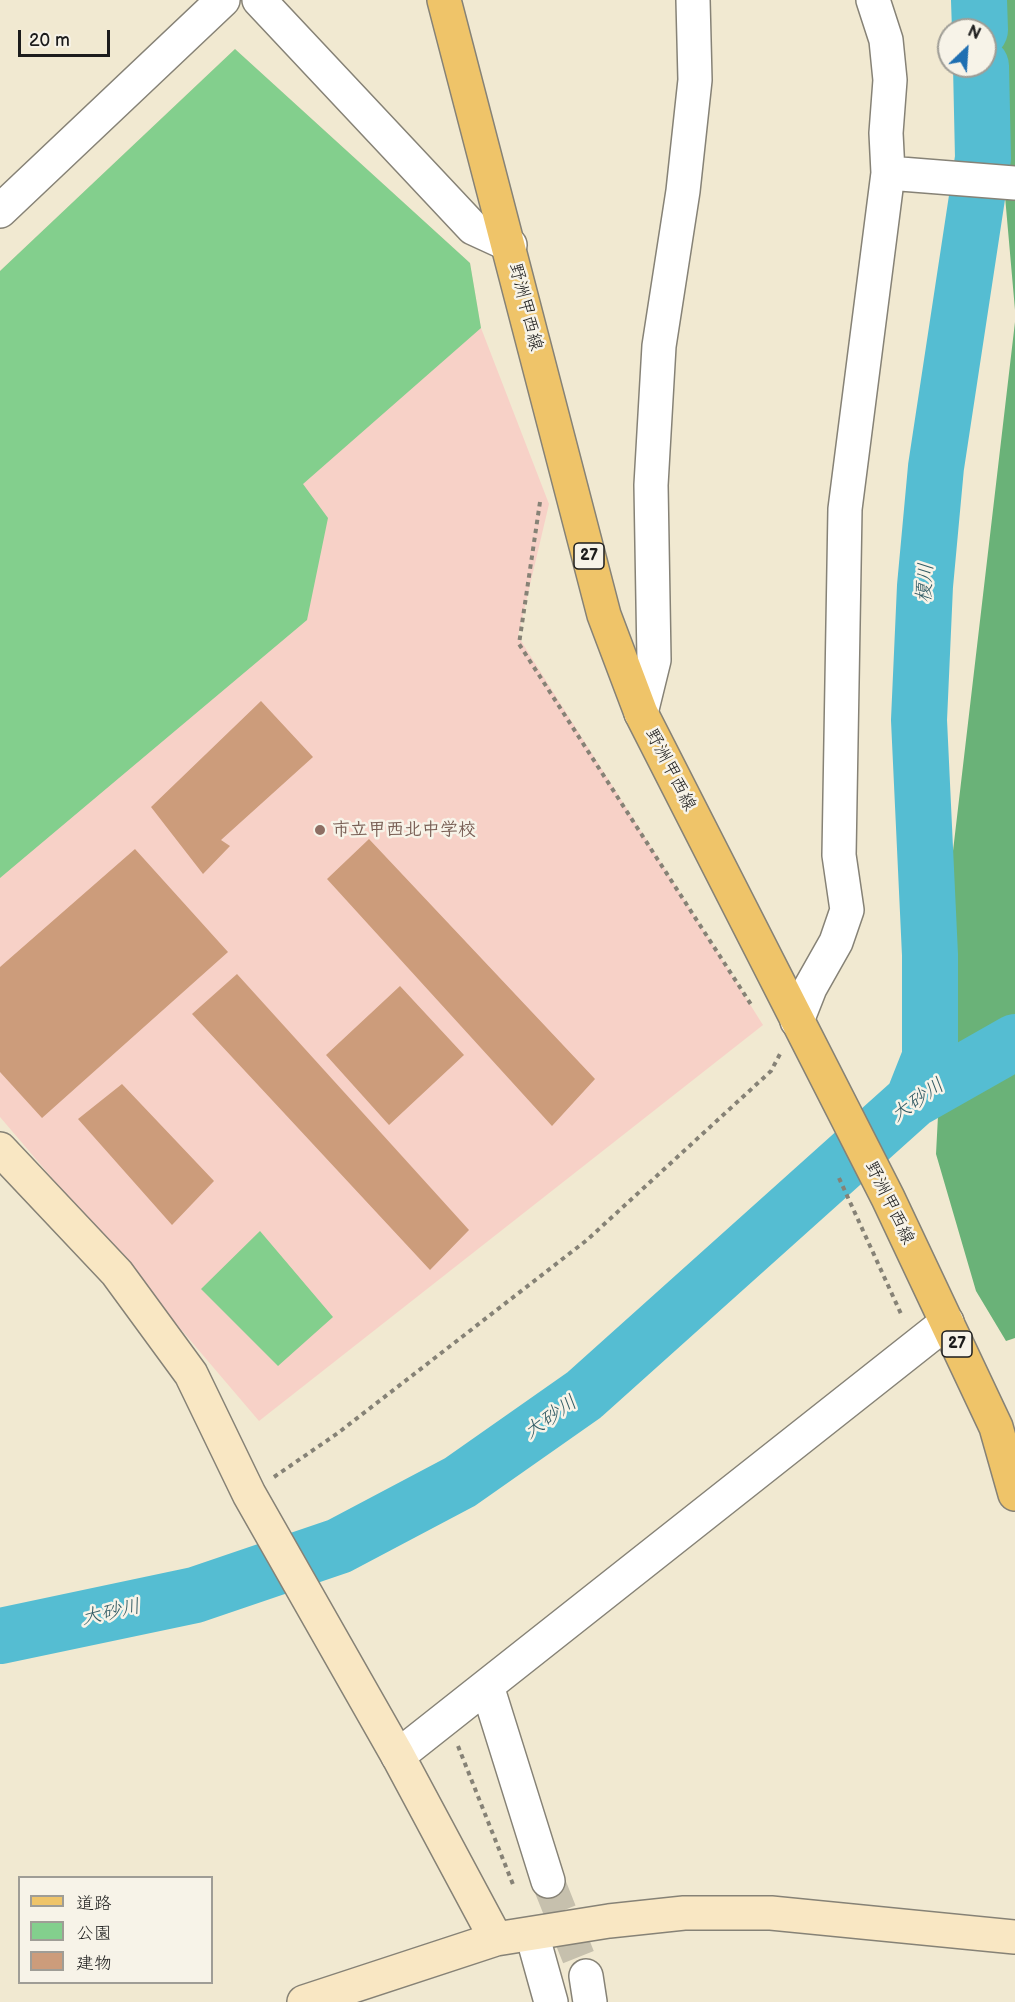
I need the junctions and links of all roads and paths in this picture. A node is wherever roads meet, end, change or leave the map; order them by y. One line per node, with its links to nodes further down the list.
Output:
1 (223, 0): 8 (street)
2 (259, 0): 9 (street)
3 (444, 0): 9 (main road, 野洲甲西線 / 27)
4 (693, 0): 10 (street)
5 (873, 0): 6 (street)
6 (888, 173): 7 (street); 11 (street)
7 (1015, 183)
8 (0, 211)
9 (510, 245): 10 (main road, 野洲甲西線 / 27)
10 (641, 712): 11 (main road, 野洲甲西線 / 27)
11 (796, 1021): 13 (main road, 野洲甲西線 / 27); 14 (path)
12 (0, 1149): 14 (street)
13 (947, 1322): 15 (main road, 野洲甲西線 / 27); 16 (street)
14 (249, 1494): 18 (street)
15 (1015, 1494)
16 (487, 1686): 17 (street); 19 (street)
17 (447, 1718): 18 (street); 20 (path)
18 (398, 1756): 22 (street)
19 (548, 1881)
20 (532, 1934): 21 (street); 22 (street); 24 (street)
21 (1015, 1937)
22 (496, 1939): 23 (street)
23 (304, 2002)
24 (551, 2002)

